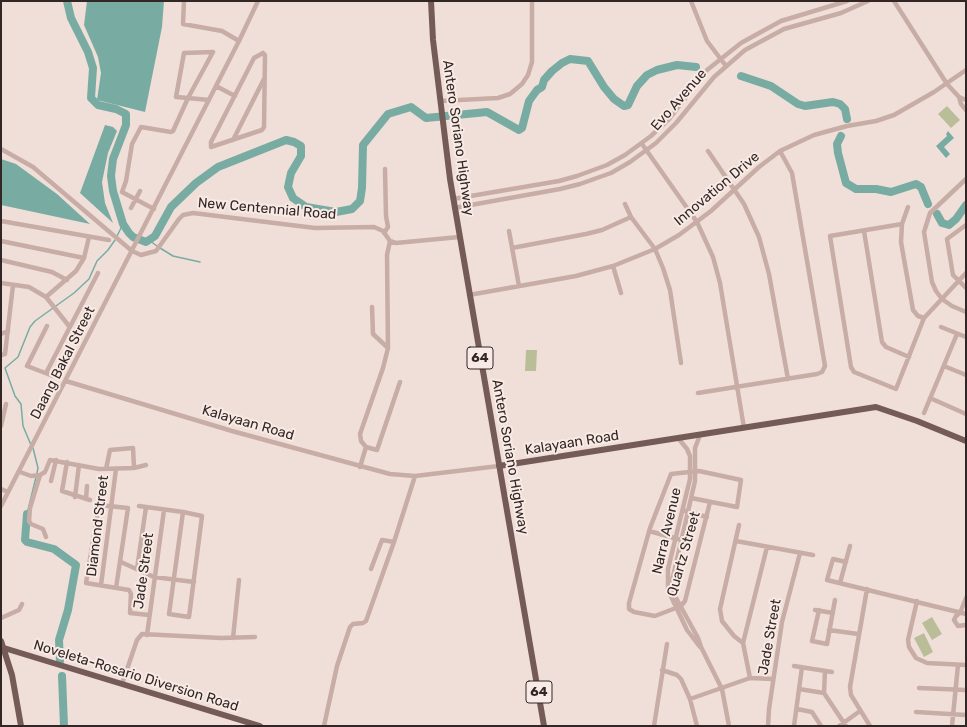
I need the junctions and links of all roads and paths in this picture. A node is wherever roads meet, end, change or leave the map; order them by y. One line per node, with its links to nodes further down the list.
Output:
1 (184, 1): 11 (street)
2 (258, 1): 11 (street, Daang Bakal Street)
3 (431, 1): 27 (main road, Antero Soriano Highway / 64)
4 (532, 1): 27 (street)
5 (691, 1): 14 (street)
6 (847, 1): 9 (street, Evo Avenue)
7 (868, 1): 10 (street, Evo Avenue)
8 (894, 1): 20 (street)
9 (810, 13): 10 (street); 12 (street, Evo Avenue)
10 (813, 21): 13 (street, Evo Avenue)
11 (239, 41): 21 (street, Daang Bakal Street)
12 (741, 43): 13 (street); 14 (street, Evo Avenue)
13 (745, 50): 15 (street, Evo Avenue)
14 (720, 59): 15 (street); 18 (street, Evo Avenue)
15 (726, 66): 19 (street, Evo Avenue)
16 (966, 70): 20 (street, Innovation Drive)
17 (264, 78): 22 (street); 31 (street); 31 (street)
18 (700, 78): 19 (street); 29 (street, Evo Avenue)
19 (707, 84): 30 (street, Evo Avenue)
20 (947, 84): 23 (street); 36 (street, Innovation Drive)
21 (216, 86): 22 (street); 25 (street, Daang Bakal Street)
22 (235, 96): 31 (street)
23 (959, 97): 26 (street); 28 (street)
24 (188, 98): 24 (street); 25 (street); 43 (street)
25 (209, 100): 49 (street, Daang Bakal Street)
26 (966, 100)
27 (440, 101): 44 (main road, Antero Soriano Highway / 64)
28 (966, 110)
29 (670, 118): 30 (street); 32 (street, Evo Avenue)
30 (676, 123): 34 (street, Evo Avenue)
31 (233, 140)
32 (642, 144): 34 (street); 38 (street, Evo Avenue)
33 (1, 149): 65 (street)
34 (647, 151): 40 (street, Evo Avenue); 52 (street)
35 (708, 151): 41 (street)
36 (780, 152): 41 (street, Innovation Drive); 99 (street)
37 (385, 169): 57 (street)
38 (577, 176): 40 (street); 44 (street, Evo Avenue)
39 (966, 179): 80 (street)
40 (580, 184): 48 (street, Evo Avenue)
41 (736, 189): 52 (street, Innovation Drive); 99 (street)
42 (140, 191): 43 (street)
43 (136, 199): 47 (street); 49 (street)
44 (453, 199): 48 (main road, Antero Soriano Highway / 64)
45 (625, 204): 50 (street)
46 (908, 207): 53 (street)
47 (131, 208)
48 (454, 208): 59 (main road, Antero Soriano Highway / 64)
49 (154, 209): 65 (street, Daang Bakal Street)
50 (631, 217): 63 (street); 64 (street)
51 (1, 222): 58 (street)
52 (697, 222): 64 (street, Innovation Drive); 102 (street)
53 (902, 224): 56 (street); 83 (street)
54 (966, 225): 72 (street)
55 (509, 231): 63 (street)
56 (864, 231): 93 (street); 93 (street)
57 (384, 233): 62 (street); 65 (street, New Centennial Road)
58 (89, 237): 60 (street); 66 (street)
59 (459, 237): 62 (street); 78 (main road, Antero Soriano Highway / 64)
60 (109, 240)
61 (1, 241): 66 (street)
62 (390, 242): 91 (street)
63 (512, 248): 75 (street)
64 (655, 249): 68 (street, Innovation Drive); 94 (street)
65 (132, 251): 100 (street, Daang Bakal Street)
66 (84, 258): 71 (street)
67 (1, 260): 71 (street)
68 (613, 266): 75 (street, Innovation Drive); 77 (street)
69 (98, 273): 85 (street)
70 (966, 273): 72 (street)
71 (67, 280): 79 (street)
72 (959, 282): 76 (street); 80 (street)
73 (1, 283): 74 (street)
74 (14, 285): 79 (street); 87 (street)
75 (519, 286): 78 (street, Innovation Drive)
76 (966, 288)
77 (621, 292)
78 (469, 295): 118 (main road, Antero Soriano Highway / 64)
79 (47, 298): 85 (street)
80 (942, 299): 82 (street); 83 (street)
81 (372, 307): 91 (street)
82 (966, 312)
83 (924, 318): 93 (street)
84 (48, 326): 96 (street)
85 (69, 326): 96 (street)
86 (941, 326): 89 (street)
87 (8, 331): 88 (street); 92 (street)
88 (1, 334)
89 (958, 334): 90 (street); 95 (street)
90 (966, 337)
91 (388, 348): 113 (street)
92 (1, 355)
93 (909, 357)
94 (681, 363)
95 (944, 366): 97 (street); 104 (street)
96 (46, 373): 98 (street)
97 (966, 375)
98 (53, 376)
99 (788, 379): 102 (street)
100 (66, 381): 119 (street, Kalayaan Road); 124 (street, Daang Bakal Street)
101 (400, 382): 113 (street)
102 (737, 387): 103 (street); 109 (street)
103 (698, 393)
104 (930, 398): 106 (street); 107 (street)
105 (6, 404): 108 (street)
106 (924, 413)
107 (966, 414)
108 (1, 426)
109 (744, 428): 110 (main road, Kalayaan Road); 112 (main road, Kalayaan Road)
110 (700, 435): 111 (main road, Kalayaan Road); 123 (street, Narra Avenue)
111 (678, 438): 118 (main road, Kalayaan Road); 123 (street, Narra Avenue)
112 (966, 441)
113 (366, 447): 119 (street)
114 (56, 460): 115 (street); 125 (street); 127 (street)
115 (67, 462): 116 (street); 131 (street)
116 (79, 465): 120 (street); 131 (street)
117 (146, 465): 121 (street)
118 (499, 466): 126 (street, Kalayaan Road); 211 (main road, Antero Soriano Highway / 64)
119 (360, 467): 126 (street, Kalayaan Road)
120 (106, 468): 121 (street); 122 (street)
121 (134, 468): 122 (street)
122 (116, 469): 136 (street, Diamond Street)
123 (693, 471): 132 (street, Narra Avenue); 133 (street); 140 (street, Narra Avenue); 143 (street)
124 (20, 472): 125 (street); 130 (street, Daang Bakal Street)
125 (40, 475): 144 (street)
126 (415, 476): 147 (street)
127 (51, 481)
128 (87, 486): 131 (street)
129 (1, 489): 130 (street)
130 (8, 492): 134 (street, Daang Bakal Street)
131 (75, 497)
132 (691, 498): 133 (street); 140 (street, Narra Avenue)
133 (710, 502): 141 (street, Quartz Street)
134 (1, 506)
135 (139, 506): 137 (street)
136 (112, 507): 152 (street); 161 (street, Diamond Street); 161 (street)
137 (146, 507): 138 (street); 154 (street)
138 (164, 510): 139 (street); 156 (street, Jade Street)
139 (183, 512): 157 (street); 159 (street)
140 (686, 512): 141 (street); 145 (street, Narra Avenue)
141 (707, 517): 168 (street, Quartz Street)
142 (739, 525): 146 (street)
143 (649, 531): 145 (street); 169 (street, Quartz Street)
144 (46, 537)
145 (678, 539): 168 (street, Narra Avenue); 169 (street, Narra Avenue)
146 (736, 541): 149 (street); 181 (street)
147 (394, 542): 155 (street); 210 (street)
148 (850, 546): 153 (street)
149 (767, 547): 150 (street); 181 (street)
150 (800, 553): 151 (street); 193 (street, Jade Street)
151 (813, 555)
152 (121, 562): 154 (street); 162 (street)
153 (846, 562): 160 (street); 160 (street)
154 (137, 568): 156 (street)
155 (371, 569)
156 (154, 577): 157 (street); 172 (street, Jade Street)
157 (175, 579): 159 (street); 159 (street)
158 (239, 580): 179 (street)
159 (194, 582)
160 (840, 583): 163 (street)
161 (101, 585): 162 (street)
162 (116, 588): 172 (street)
163 (867, 589): 166 (street); 176 (street)
164 (966, 598): 171 (street)
165 (835, 600): 170 (street)
166 (917, 601): 171 (street); 185 (street)
167 (22, 604): 173 (street)
168 (681, 606): 169 (street, Quartz Street); 183 (street, Narra Avenue)
169 (675, 608): 183 (street, Narra Avenue)
170 (833, 613): 175 (street); 175 (street)
171 (965, 614): 174 (street)
172 (149, 615): 177 (street, Jade Street)
173 (1, 618)
174 (966, 625)
175 (829, 630): 176 (street)
176 (858, 634): 203 (street)
177 (147, 635): 179 (street); 194 (street)
178 (255, 637): 179 (street)
179 (233, 638)
180 (1, 641): 184 (main road)
181 (743, 642): 192 (street)
182 (667, 644): 189 (street)
183 (701, 647): 196 (street, Narra Avenue)
184 (4, 648): 194 (main road, Noveleta-Rosario Diversion Road); 208 (main road)
185 (958, 665): 187 (street); 198 (street)
186 (794, 666): 188 (street)
187 (966, 666)
188 (802, 668): 190 (street); 197 (street)
189 (662, 670): 201 (street); 212 (street)
190 (825, 671): 191 (street); 200 (street)
191 (832, 672)
192 (750, 678): 193 (street); 196 (street)
193 (773, 679): 215 (street, Jade Street)
194 (122, 684): 209 (main road, Noveleta-Rosario Diversion Road)
195 (919, 688): 198 (street)
196 (722, 689): 201 (street); 214 (street, Narra Avenue)
197 (799, 689): 200 (street); 202 (street)
198 (956, 689): 199 (street); 205 (street)
199 (966, 690)
200 (824, 693): 207 (street)
201 (690, 699): 213 (street)
202 (797, 709): 216 (street); 217 (street)
203 (860, 711): 207 (street); 219 (street)
204 (916, 712): 205 (street)
205 (954, 714): 206 (street); 220 (street)
206 (966, 716)
207 (844, 724): 218 (street)
208 (21, 726)
209 (260, 726)
210 (324, 726)
211 (544, 726)
212 (654, 726)
213 (697, 726)
214 (729, 726)
215 (768, 726)
216 (794, 726)
217 (821, 726)
218 (839, 726)
219 (870, 726)
220 (952, 726)

